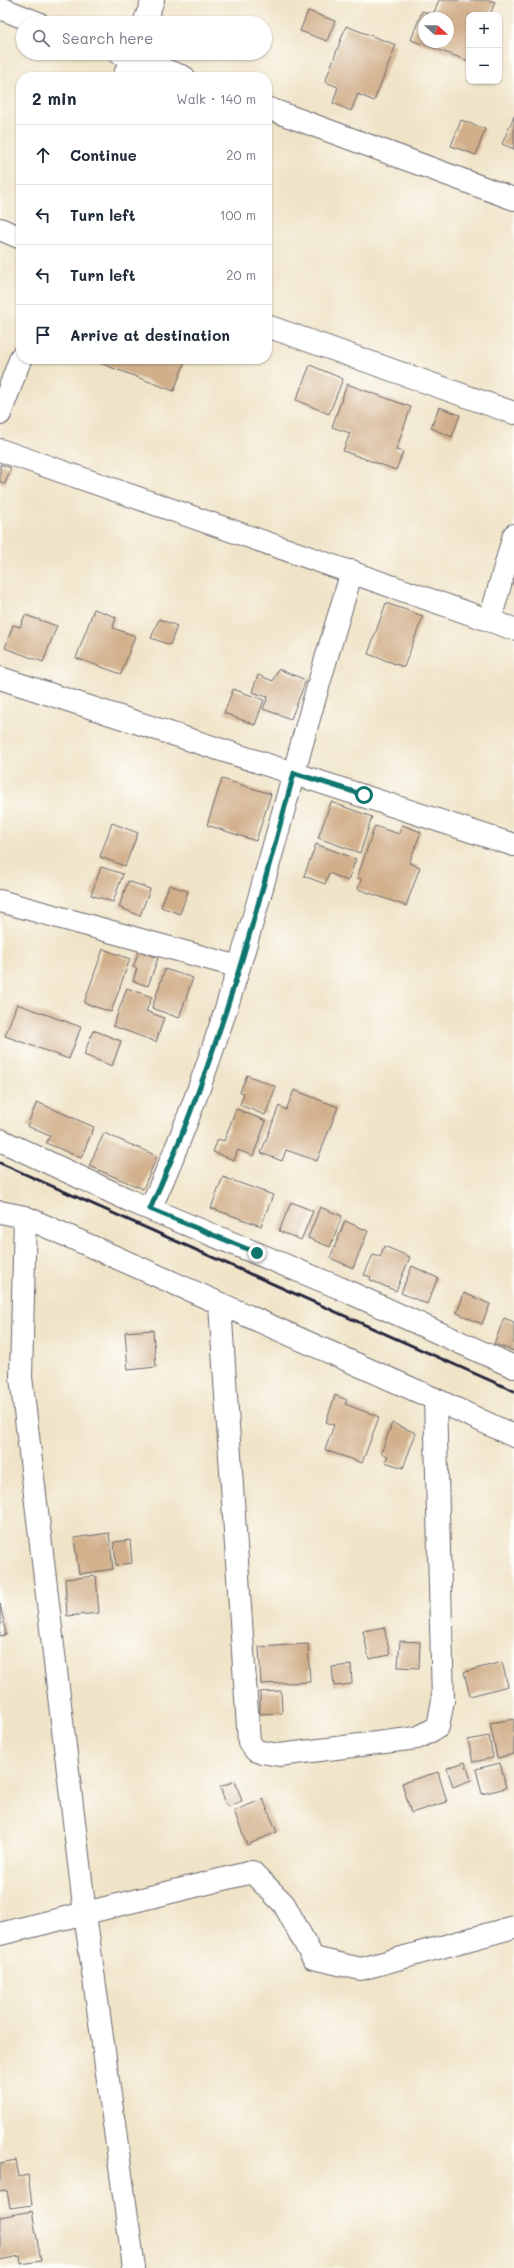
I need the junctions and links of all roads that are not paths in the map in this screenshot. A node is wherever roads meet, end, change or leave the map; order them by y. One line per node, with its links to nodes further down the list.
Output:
1 (153, 0): 4 (street)
2 (0, 8): 3 (street)
3 (20, 16)
4 (147, 16)
5 (127, 60): 6 (street)
6 (167, 72)
7 (272, 110): 8 (street)
8 (514, 199)
9 (0, 229): 10 (street)
10 (16, 236)
11 (272, 328): 13 (street)
12 (18, 364): 14 (street)
13 (514, 413)
14 (0, 414)
15 (0, 450): 17 (street)
16 (514, 535): 18 (street)
17 (352, 571): 18 (street); 21 (street)
18 (490, 620): 19 (street)
19 (514, 629)
20 (0, 678): 21 (street)
21 (294, 773): 22 (street); 24 (street)
22 (514, 845)
23 (0, 901): 24 (street)
24 (238, 967): 26 (street)
25 (0, 1140): 26 (street)
26 (150, 1209): 30 (street)
27 (0, 1212): 28 (street)
28 (25, 1217): 29 (street); 33 (street)
29 (220, 1305): 31 (street); 31 (street)
30 (514, 1367)
31 (435, 1399): 32 (street)
32 (514, 1436)
33 (85, 1914): 34 (street); 35 (street); 36 (street)
34 (514, 1927)
35 (0, 1934)
36 (134, 2268)

